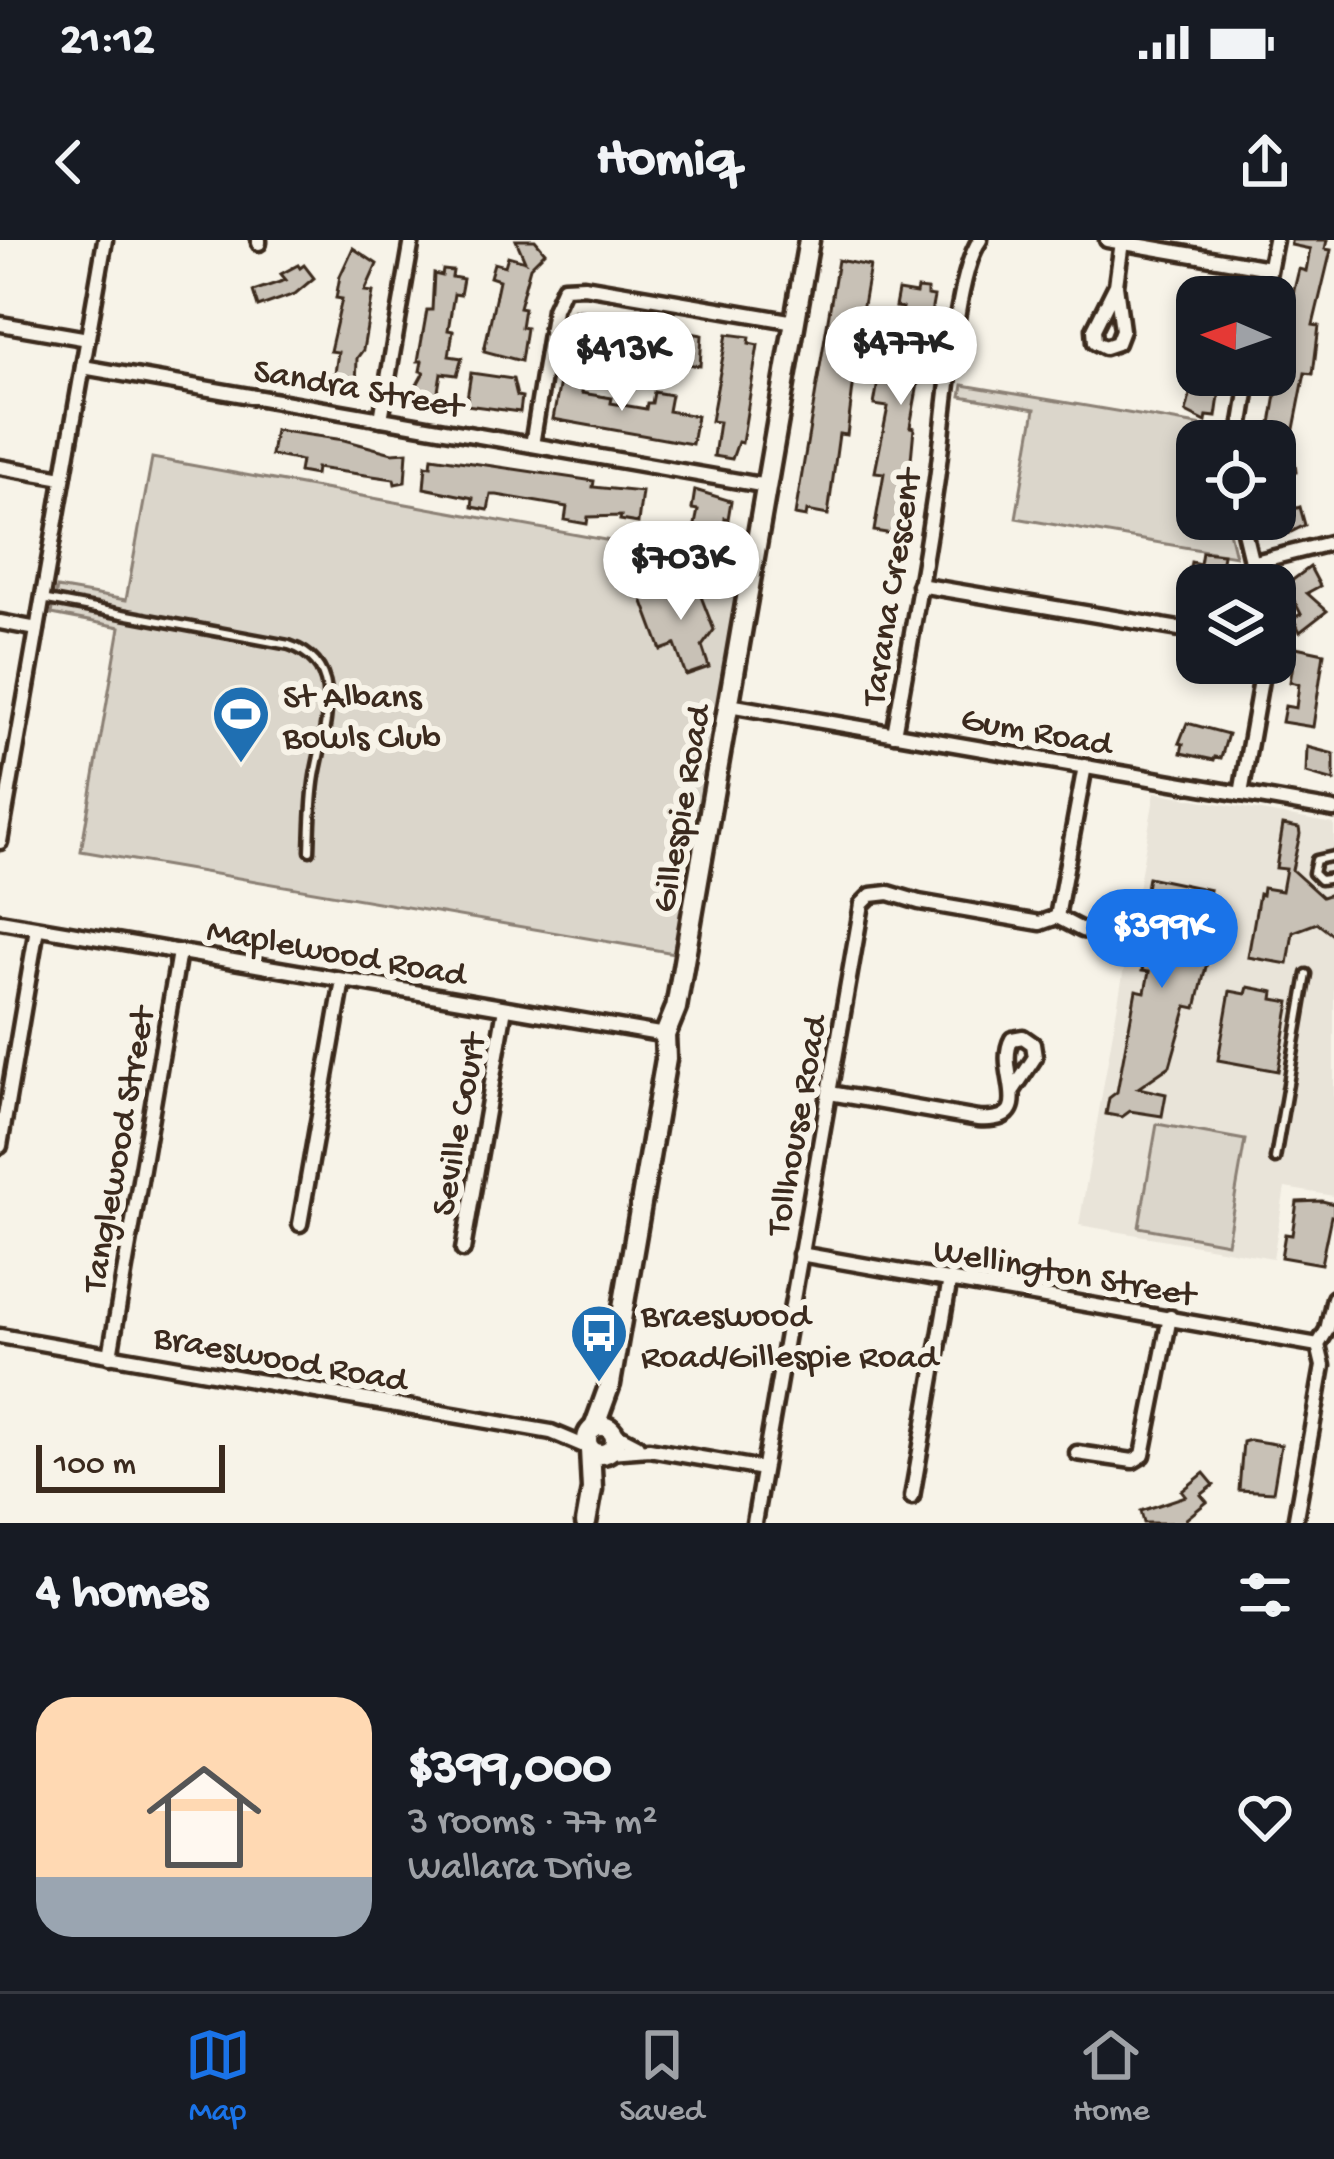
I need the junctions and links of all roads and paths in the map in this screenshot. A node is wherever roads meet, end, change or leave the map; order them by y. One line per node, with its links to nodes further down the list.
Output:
1 (105, 240): 13 (street)
2 (412, 240): 15 (street)
3 (809, 240): 11 (street, Gillespie Road)
4 (980, 240): 23 (street, Tarana Crescent)
5 (1107, 240): 7 (street)
6 (1275, 240): 8 (street)
7 (1122, 242): 8 (street); 10 (street)
8 (1269, 268): 9 (street)
9 (1268, 276)
10 (1116, 285)
11 (795, 322): 16 (street); 19 (street, Gillespie Road)
12 (1, 324): 13 (street)
13 (88, 339): 14 (street)
14 (83, 367): 15 (street, Sandra Street); 18 (street)
15 (381, 419): 16 (street, Sandra Street)
16 (532, 445): 19 (street, Sandra Street)
17 (0, 467): 18 (street)
18 (63, 478): 24 (street)
19 (767, 486): 29 (street, Gillespie Road)
20 (1246, 540): 22 (street)
21 (1334, 542): 22 (street)
22 (1251, 563)
23 (919, 585): 26 (street); 30 (street, Tarana Crescent)
24 (42, 599): 27 (street); 36 (lane)
25 (0, 622): 27 (street)
26 (1176, 628)
27 (37, 629): 32 (street)
28 (1260, 684): 33 (street)
29 (729, 705): 30 (street, Gum Road); 47 (street, Gillespie Road)
30 (894, 734): 31 (street, Gum Road)
31 (1085, 766): 33 (street, Gum Road); 39 (street)
32 (6, 776): 35 (street)
33 (1241, 794): 34 (street, Gum Road)
34 (1334, 810)
35 (0, 842)
36 (310, 851)
37 (1334, 856): 38 (lane)
38 (1334, 878)
39 (1057, 917): 42 (street); 49 (street, Tollhouse Road)
40 (0, 921): 41 (street, Maplewood Road)
41 (37, 928): 43 (street, Maplewood Road); 50 (street)
42 (1128, 939)
43 (179, 952): 45 (street, Maplewood Road); 60 (street, Tanglewood Street)
44 (1307, 974): 51 (lane)
45 (343, 980): 46 (street, Maplewood Road); 52 (street)
46 (505, 1008): 47 (street, Maplewood Road); 53 (street, Seville Court)
47 (665, 1035): 61 (street, Gillespie Road)
48 (1014, 1090): 49 (street)
49 (830, 1093): 54 (street, Tollhouse Road)
50 (0, 1146)
51 (1275, 1159)
52 (300, 1224)
53 (464, 1250)
54 (800, 1254): 55 (street, Wellington Street); 63 (street, Tollhouse Road)
55 (950, 1279): 57 (street, Wellington Street); 64 (street)
56 (1334, 1298): 59 (street)
57 (1170, 1317): 59 (street, Wellington Street); 62 (street)
58 (0, 1336): 60 (street, Braeswood Road)
59 (1318, 1345): 67 (street)
60 (110, 1355): 61 (street, Braeswood Road)
61 (600, 1440): 63 (street, Braeswood Road); 65 (street, Gillespie Road)
62 (1077, 1453)
63 (763, 1469): 66 (street, Tollhouse Road)
64 (912, 1497)
65 (586, 1523)
66 (754, 1523)
67 (1295, 1523)

